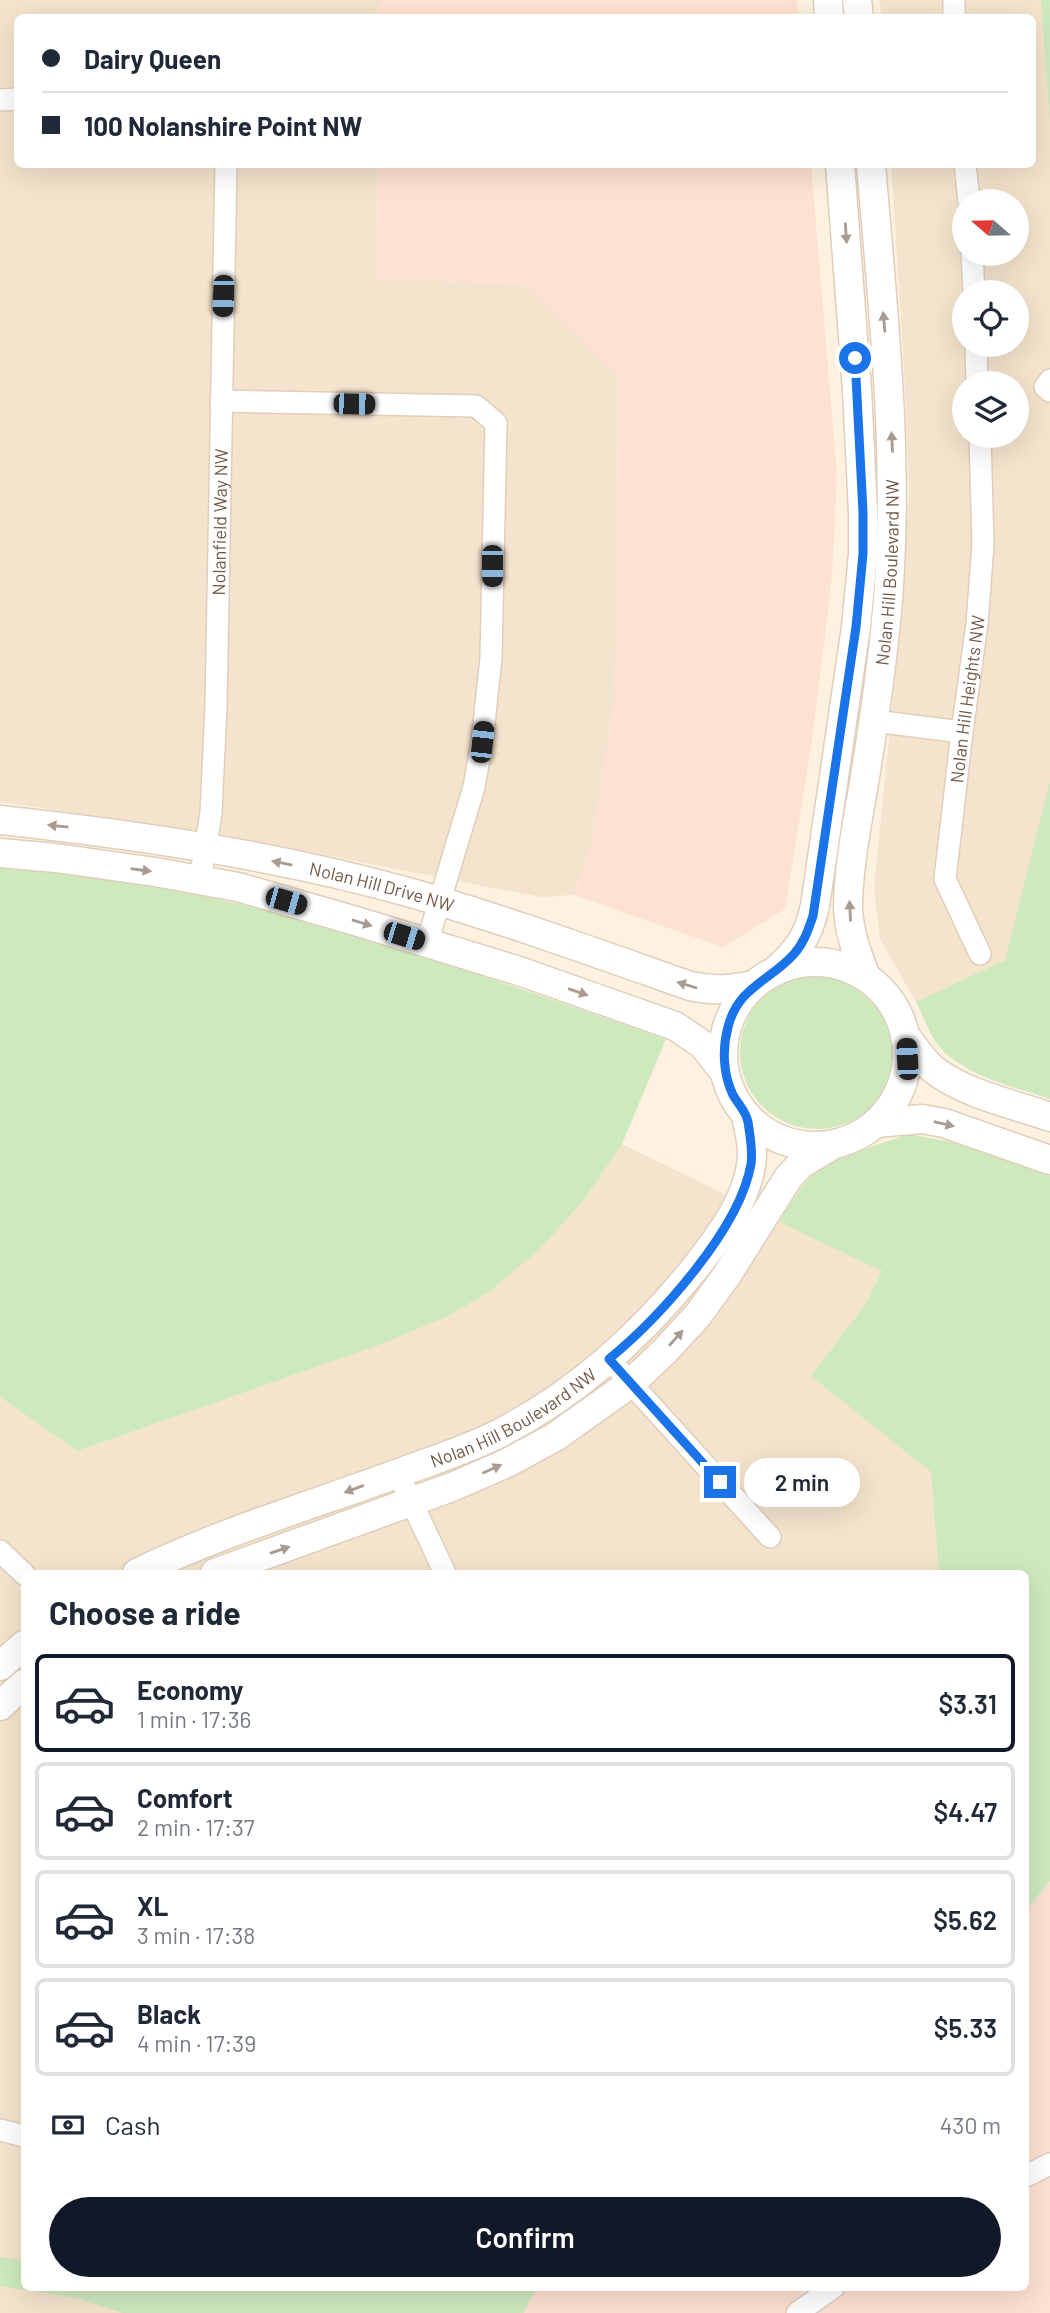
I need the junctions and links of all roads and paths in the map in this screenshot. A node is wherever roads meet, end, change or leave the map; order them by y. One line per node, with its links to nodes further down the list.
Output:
1 (226, 168): 8 (street, Nolanfield Way NW)
2 (840, 168): 20 (street, Nolan Hill Boulevard NW, one-way to 20)
3 (871, 168): 10 (street, Nolan Hill Boulevard NW, one-way to 3)
4 (965, 168): 5 (street)
5 (967, 189)
6 (1050, 380): 7 (street)
7 (1050, 391)
8 (220, 401): 13 (street, Nolanfield Way NW); 16 (street)
9 (980, 448): 11 (street, Nolan Hill Heights NW)
10 (874, 720): 11 (street); 19 (street, Nolan Hill Boulevard NW, one-way to 10)
11 (962, 733): 18 (street, Nolan Hill Heights NW)
12 (0, 820): 13 (street, Nolan Hill Drive NW, one-way to 12)
13 (205, 849): 15 (street, Nolanfield Way NW); 16 (street, Nolan Hill Drive NW, one-way to 13)
14 (0, 853): 15 (street, one-way to 15)
15 (200, 880): 17 (street, one-way to 17)
16 (440, 902): 17 (street); 20 (street, Nolan Hill Drive NW, one-way to 16)
17 (427, 943): 22 (street, one-way to 22)
18 (980, 954)
19 (866, 977): 20 (street); 21 (street)
20 (764, 979): 22 (street)
21 (905, 1035): 24 (street); 25 (street)
22 (725, 1073): 23 (street)
23 (747, 1115): 26 (street); 28 (street, Nolan Hill Boulevard NW)
24 (1050, 1117)
25 (876, 1123): 26 (street); 27 (street, one-way to 27)
26 (834, 1144): 29 (street, Nolan Hill Boulevard NW, one-way to 26)
27 (1050, 1160)
28 (609, 1359): 29 (street); 30 (street, Nolan Hill Boulevard NW)
29 (631, 1383): 31 (street, Nolan Hill Boulevard NW, one-way to 29); 32 (street)
30 (398, 1473): 31 (street); 34 (street, Nolan Hill Boulevard NW, one-way to 34)
31 (411, 1502): 35 (street, Nolan Hill Boulevard NW, one-way to 31); 36 (street)
32 (769, 1537)
33 (0, 1551): 37 (street)
34 (144, 1570)
35 (223, 1570)
36 (444, 1570)
37 (21, 1571)
38 (21, 1648): 39 (street)
39 (0, 1665)
40 (21, 1687): 41 (street)
41 (0, 1706)
42 (0, 2130): 43 (street)
43 (21, 2135)
44 (1050, 2164): 45 (street)
45 (1029, 2174)
46 (828, 2291): 47 (street)
47 (797, 2313)

